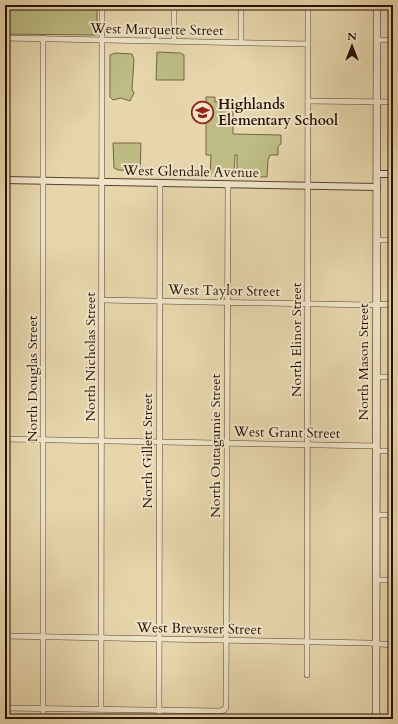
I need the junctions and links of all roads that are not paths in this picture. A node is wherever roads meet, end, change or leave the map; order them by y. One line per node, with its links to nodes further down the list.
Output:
1 (102, 5): 8 (street, North Nicholas Street)
2 (174, 5): 11 (street)
3 (241, 5): 12 (street)
4 (308, 5): 13 (street, North Elinor Street)
5 (377, 5): 9 (main road, North Mason Street)
6 (5, 38): 7 (street, West Marquette Street)
7 (43, 38): 8 (street, West Marquette Street); 20 (street, North Douglas Street)
8 (102, 39): 11 (street, West Marquette Street); 21 (street, North Nicholas Street)
9 (377, 40): 10 (street); 15 (main road, North Mason Street)
10 (393, 40)
11 (174, 41): 12 (street, West Marquette Street)
12 (241, 42): 13 (street, West Marquette Street)
13 (308, 44): 14 (street, North Elinor Street)
14 (308, 101): 15 (street); 24 (street, North Elinor Street)
15 (377, 102): 16 (street); 17 (main road, North Mason Street)
16 (393, 102)
17 (377, 174): 18 (street); 25 (main road, North Mason Street)
18 (393, 174)
19 (5, 180): 20 (street, West Glendale Avenue)
20 (43, 180): 21 (street, West Glendale Avenue); 37 (street, North Douglas Street)
21 (101, 182): 22 (street, West Glendale Avenue); 28 (street, North Nicholas Street)
22 (160, 183): 23 (street, West Glendale Avenue); 29 (street, North Gillett Street)
23 (228, 184): 24 (street, West Glendale Avenue); 30 (street, North Outagamie Street)
24 (309, 186): 25 (street, West Glendale Avenue); 31 (street, North Elinor Street)
25 (377, 187): 26 (main road, North Mason Street)
26 (377, 240): 27 (street); 32 (main road, North Mason Street)
27 (393, 240)
28 (102, 300): 29 (street, West Taylor Street); 38 (street, North Nicholas Street)
29 (160, 301): 30 (street, West Taylor Street); 39 (street, North Gillett Street)
30 (228, 302): 31 (street, West Taylor Street); 40 (street, North Outagamie Street)
31 (308, 304): 32 (street, West Taylor Street); 41 (street, North Elinor Street)
32 (376, 304): 33 (street, West Taylor Street); 34 (main road, North Mason Street)
33 (393, 304)
34 (376, 377): 35 (street); 42 (main road, North Mason Street)
35 (393, 377)
36 (5, 439): 37 (street, West Grant Street)
37 (44, 440): 38 (street, West Grant Street); 49 (street, North Douglas Street)
38 (102, 441): 39 (street, West Grant Street); 50 (street, North Nicholas Street)
39 (159, 442): 40 (street, West Grant Street); 51 (street, North Gillett Street)
40 (227, 443): 41 (street, West Grant Street); 52 (street, North Outagamie Street)
41 (308, 445): 42 (street, West Grant Street); 53 (street, North Elinor Street)
42 (376, 448): 43 (street, West Grant Street); 44 (main road, North Mason Street)
43 (393, 451)
44 (376, 515): 45 (street); 46 (main road, North Mason Street)
45 (393, 515)
46 (376, 580): 47 (street); 54 (main road, North Mason Street)
47 (393, 580)
48 (5, 636): 49 (street, West Brewster Street)
49 (43, 637): 50 (street, West Brewster Street); 58 (street, North Douglas Street)
50 (101, 638): 51 (street, West Brewster Street); 59 (street, North Nicholas Street)
51 (159, 639): 52 (street, West Brewster Street); 60 (street, North Gillett Street)
52 (227, 641): 53 (street, West Brewster Street); 60 (street, North Outagamie Street)
53 (308, 642): 54 (street, West Brewster Street); 56 (street, North Elinor Street)
54 (376, 644): 55 (street, West Brewster Street); 63 (main road, North Mason Street)
55 (393, 645)
56 (308, 675)
57 (5, 708): 58 (street)
58 (43, 708): 59 (street); 61 (street, North Douglas Street)
59 (101, 709): 60 (street)
60 (159, 710): 62 (street, North Gillett Street)
61 (43, 719)
62 (159, 719)
63 (376, 719)

